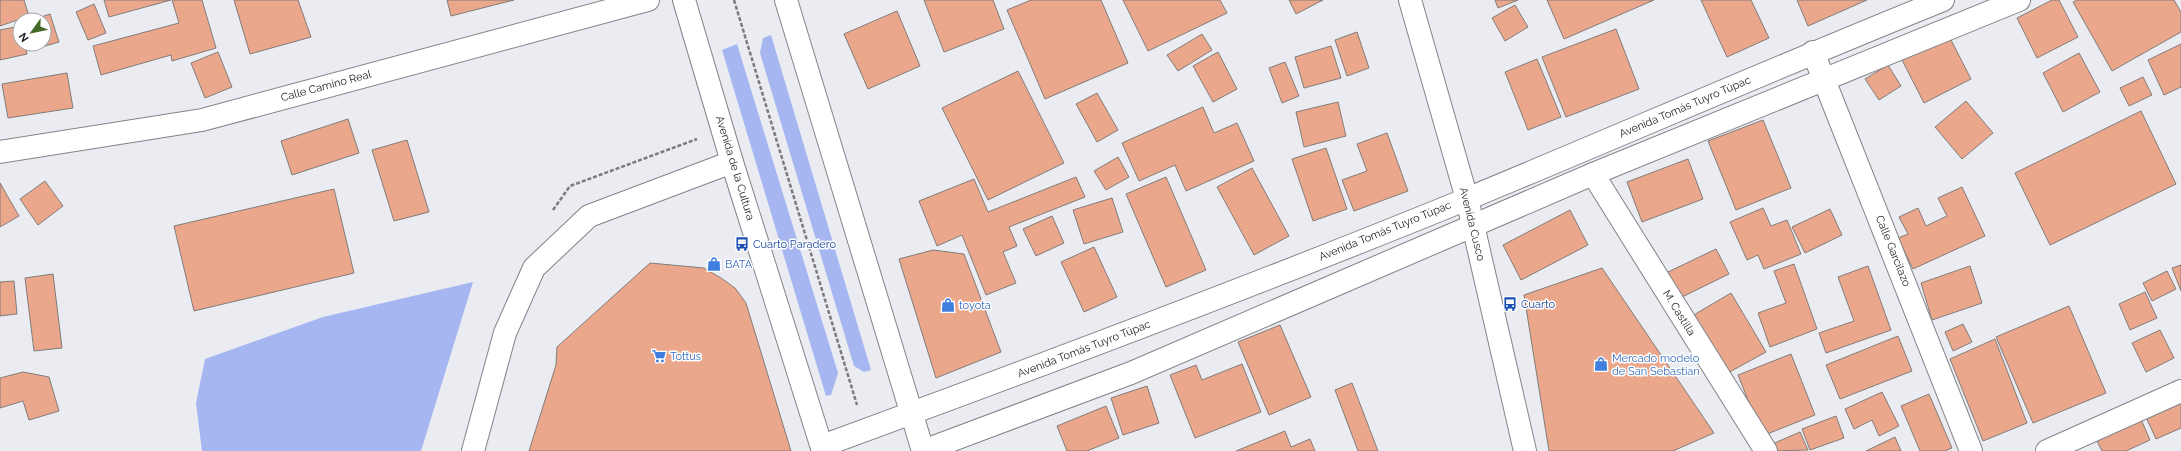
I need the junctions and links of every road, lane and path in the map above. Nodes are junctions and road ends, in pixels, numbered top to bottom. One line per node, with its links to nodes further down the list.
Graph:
1 (648, 0): 10 (main road, Calle Camino Real)
2 (684, 0): 11 (main road, Avenida de la Cultura)
3 (734, 0): 17 (path)
4 (786, 0): 16 (main road)
5 (1410, 0): 13 (main road, Avenida Cusco)
6 (1943, 0): 8 (main road, Avenida Tomás Tuyro Túpac)
7 (2019, 0): 9 (main road)
8 (1813, 52): 9 (main road, Calle Garcilazo); 13 (main road, Avenida Tomás Tuyro Túpac)
9 (1824, 79): 12 (main road); 23 (main road, Calle Garcilazo)
10 (0, 152)
11 (732, 162): 18 (main road, Avenida de la Cultura); 19 (main road)
12 (1593, 174): 14 (main road); 22 (main road, M. Castilla)
13 (1467, 199): 14 (main road, Avenida Cusco); 16 (main road, Avenida Tomás Tuyro Túpac)
14 (1473, 225): 20 (main road); 21 (main road, Avenida Cusco)
15 (2181, 391): 24 (main road)
16 (912, 413): 17 (main road, Avenida Tomás Tuyro Túpac); 20 (main road)
17 (864, 431): 18 (main road, Avenida Tomás Tuyro Túpac)
18 (822, 449)
19 (473, 451)
20 (923, 451)
21 (1525, 451)
22 (1766, 451)
23 (1971, 451)
24 (2047, 451)

